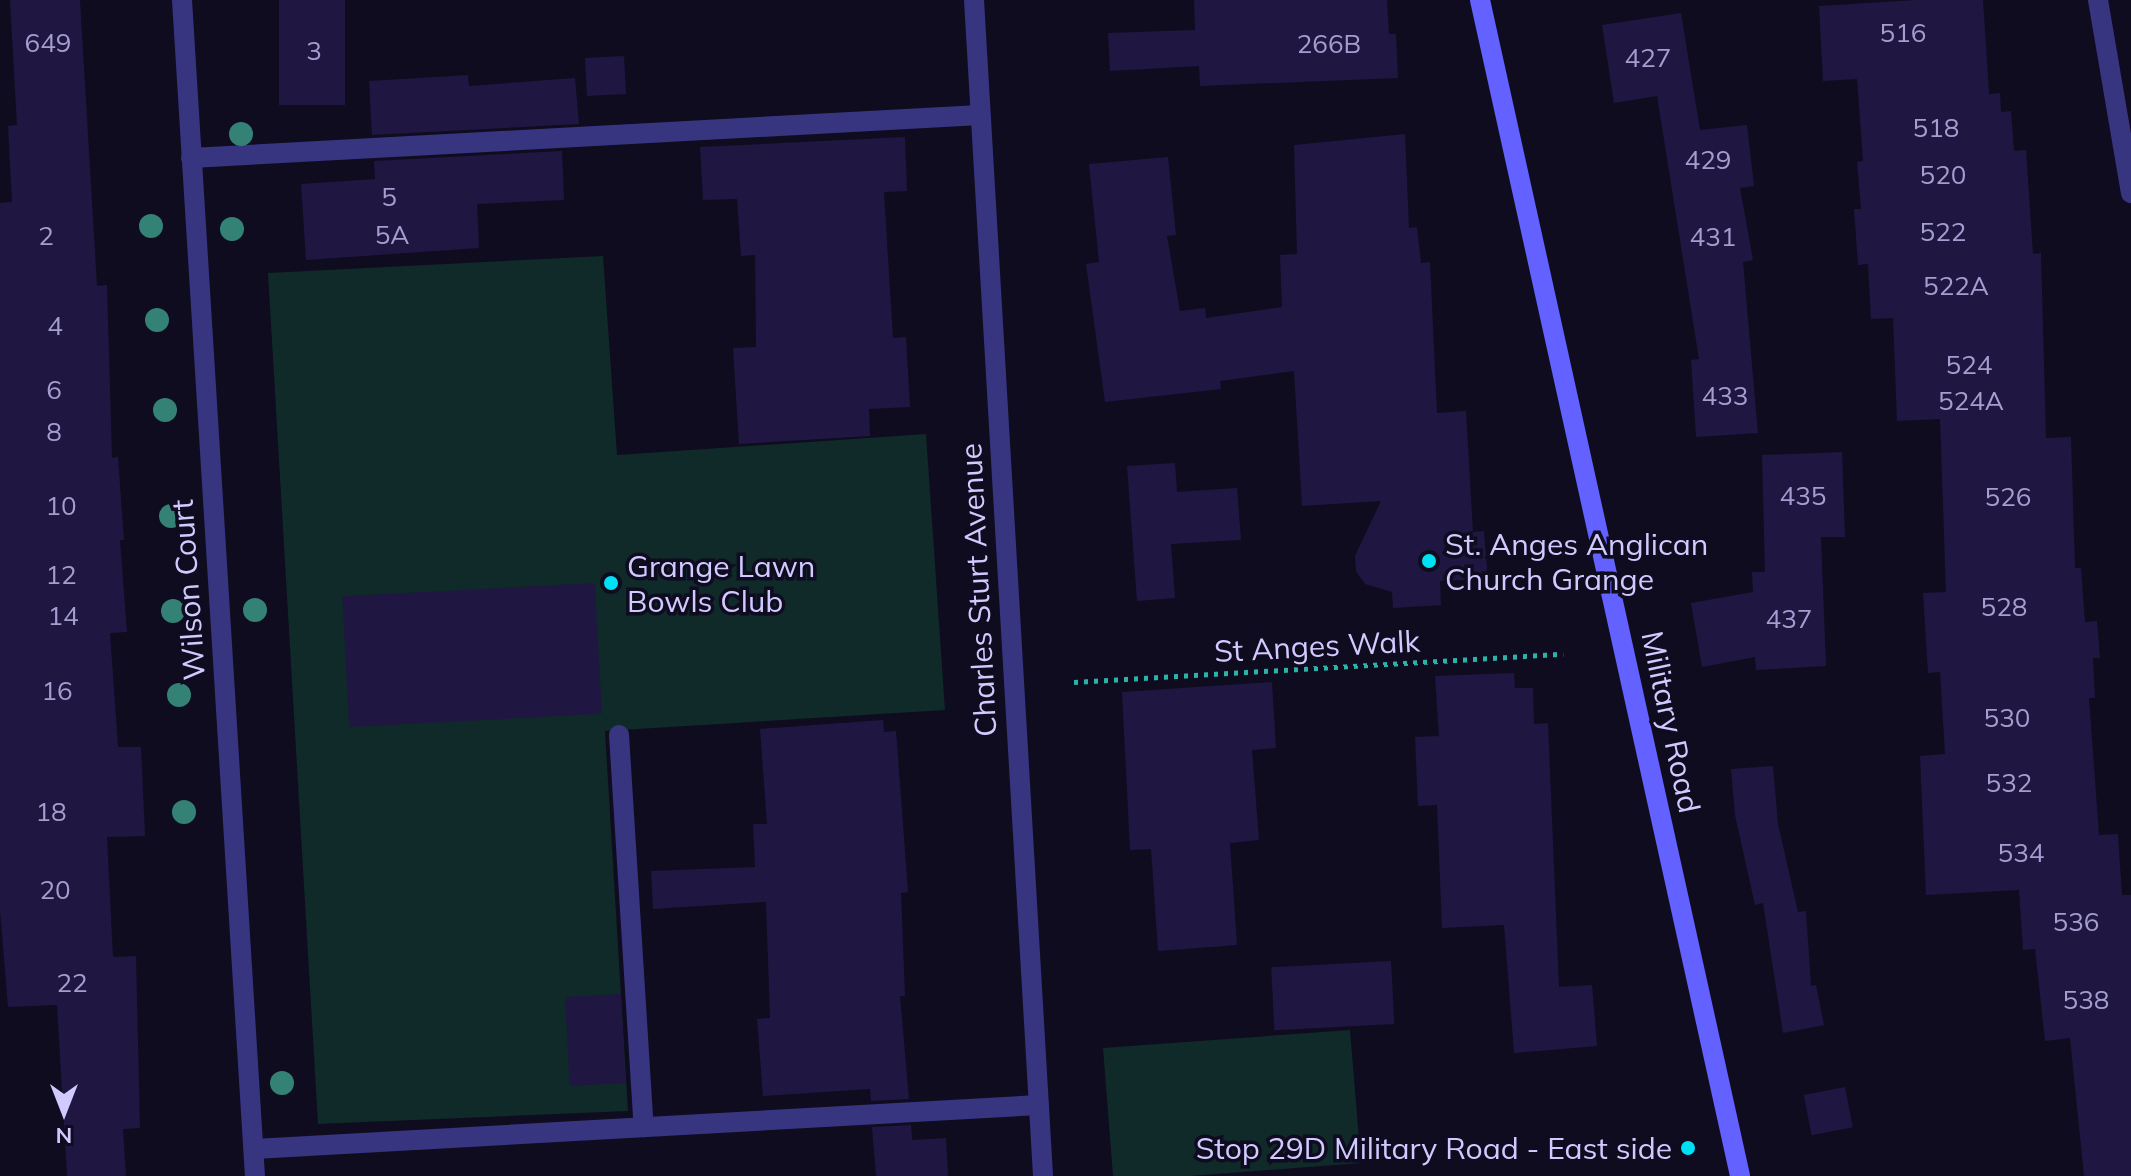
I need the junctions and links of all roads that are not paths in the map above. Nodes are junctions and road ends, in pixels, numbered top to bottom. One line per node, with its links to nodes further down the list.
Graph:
1 (182, 0): 6 (street, Wilson Court)
2 (974, 0): 5 (street, Charles Sturt Avenue)
3 (1480, 0): 14 (main road, Military Road)
4 (2098, 0): 7 (street)
5 (980, 115): 6 (street); 9 (street, Charles Sturt Avenue)
6 (191, 158): 11 (street, Wilson Court)
7 (2131, 193)
8 (619, 735): 10 (street)
9 (1039, 1105): 10 (street); 13 (street, Charles Sturt Avenue)
10 (644, 1127): 11 (street)
11 (254, 1149): 12 (street, Wilson Court)
12 (255, 1176)
13 (1043, 1176)
14 (1740, 1176)

